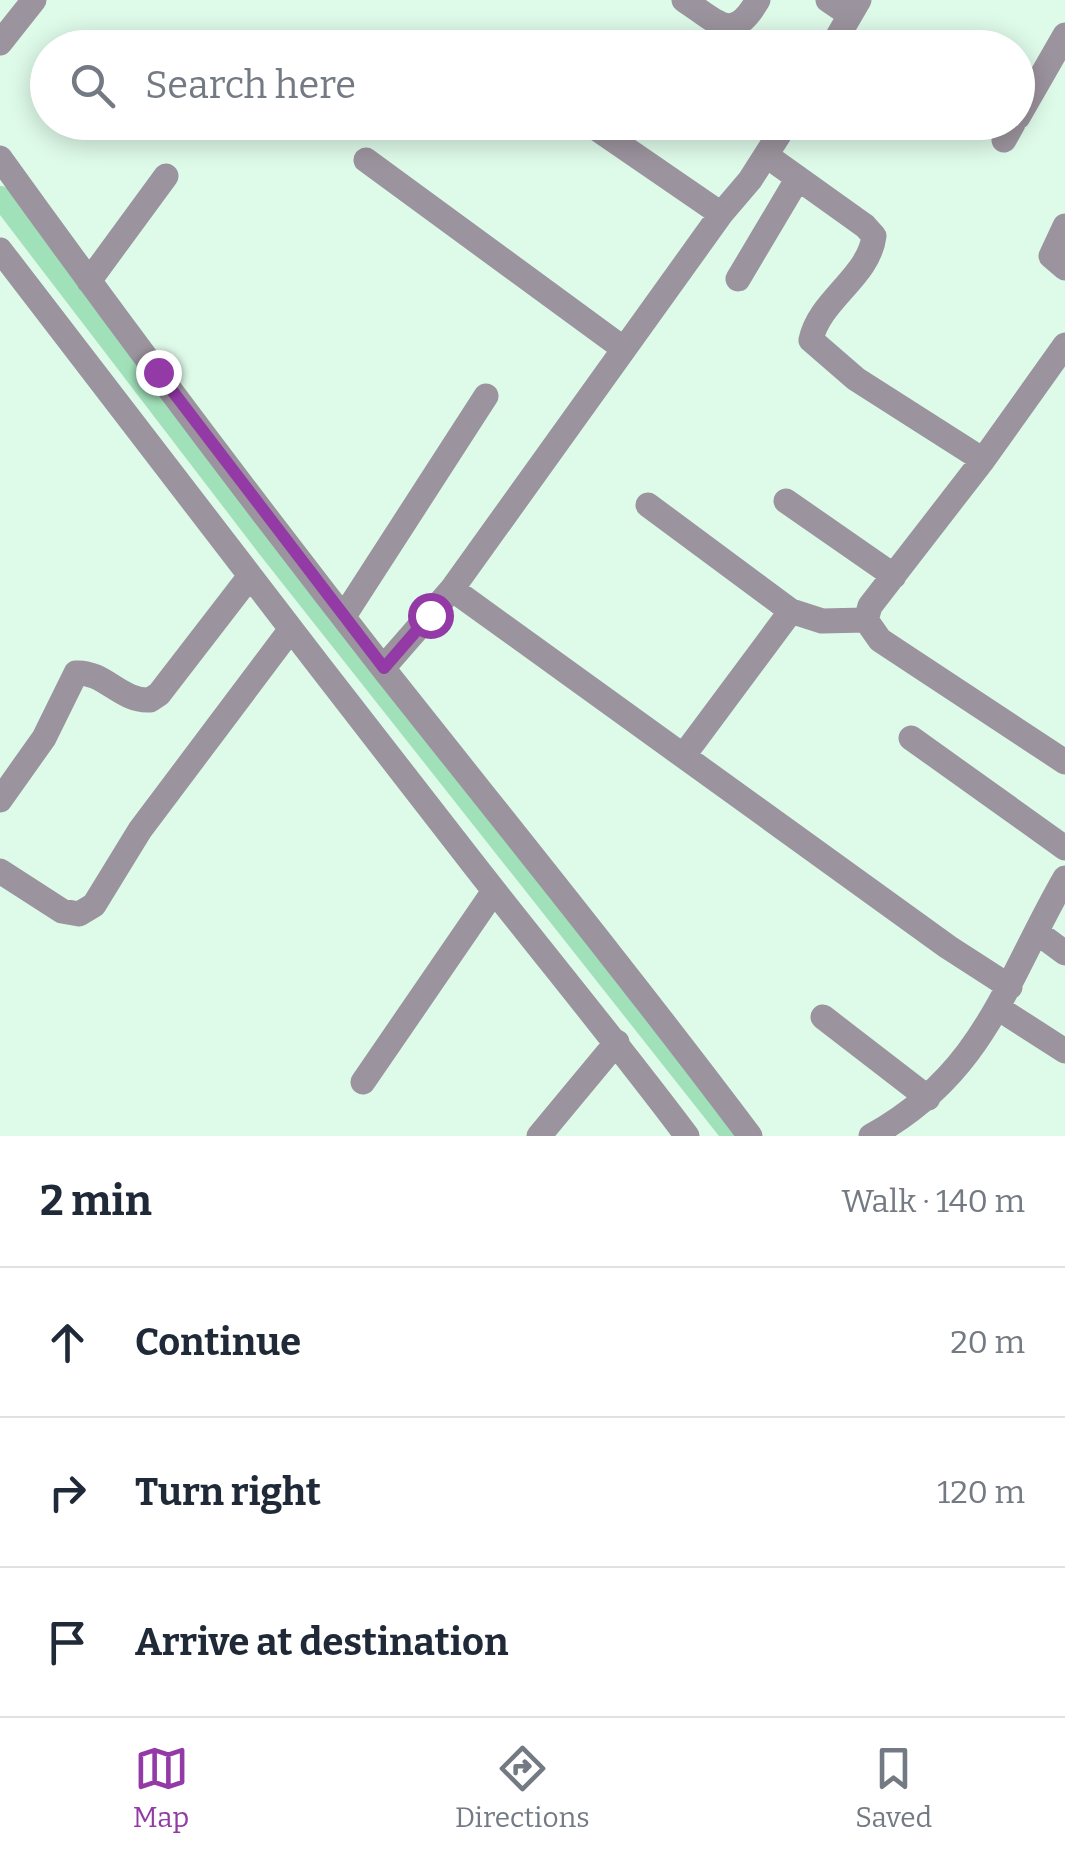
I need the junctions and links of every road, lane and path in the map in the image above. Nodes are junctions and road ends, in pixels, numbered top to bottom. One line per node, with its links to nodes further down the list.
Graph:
1 (34, 0): 8 (street)
2 (684, 0): 3 (street)
3 (758, 0)
4 (828, 0): 5 (street)
5 (854, 8): 6 (street)
6 (841, 30)
7 (1065, 35): 9 (street)
8 (0, 43)
9 (1035, 87)
10 (613, 140): 17 (street)
11 (776, 140): 12 (street)
12 (767, 156): 16 (street); 17 (street)
13 (0, 158): 22 (street)
14 (366, 160): 23 (street)
15 (166, 176): 22 (street)
16 (798, 178): 21 (street); 26 (street)
17 (721, 214): 23 (street)
18 (1065, 226): 20 (street)
19 (0, 250): 29 (street)
20 (1065, 268)
21 (738, 279)
22 (89, 281): 33 (street)
23 (624, 349): 31 (street)
24 (1064, 349): 26 (street)
25 (486, 396): 33 (street)
26 (983, 460): 30 (street)
27 (786, 502): 30 (street)
28 (648, 505): 32 (street)
29 (250, 576): 35 (street); 40 (street)
30 (894, 576): 34 (street)
31 (452, 589): 36 (street); 38 (street)
32 (791, 611): 34 (street); 38 (street)
33 (344, 616): 36 (street)
34 (866, 620): 39 (street)
35 (290, 629): 42 (street); 44 (street)
36 (384, 668): 55 (street)
37 (912, 738): 41 (street)
38 (684, 755): 47 (street)
39 (1065, 762)
40 (0, 800)
41 (1065, 848)
42 (1, 873)
43 (1065, 878): 45 (street)
44 (494, 891): 49 (street); 51 (street)
45 (1038, 933): 46 (street); 47 (street)
46 (1065, 953)
47 (1004, 998): 50 (street); 52 (street)
48 (823, 1017): 52 (street)
49 (618, 1042): 53 (street); 54 (street)
50 (1065, 1051)
51 (363, 1082)
52 (928, 1098): 56 (street)
53 (539, 1136)
54 (688, 1136)
55 (750, 1136)
56 (871, 1136)

